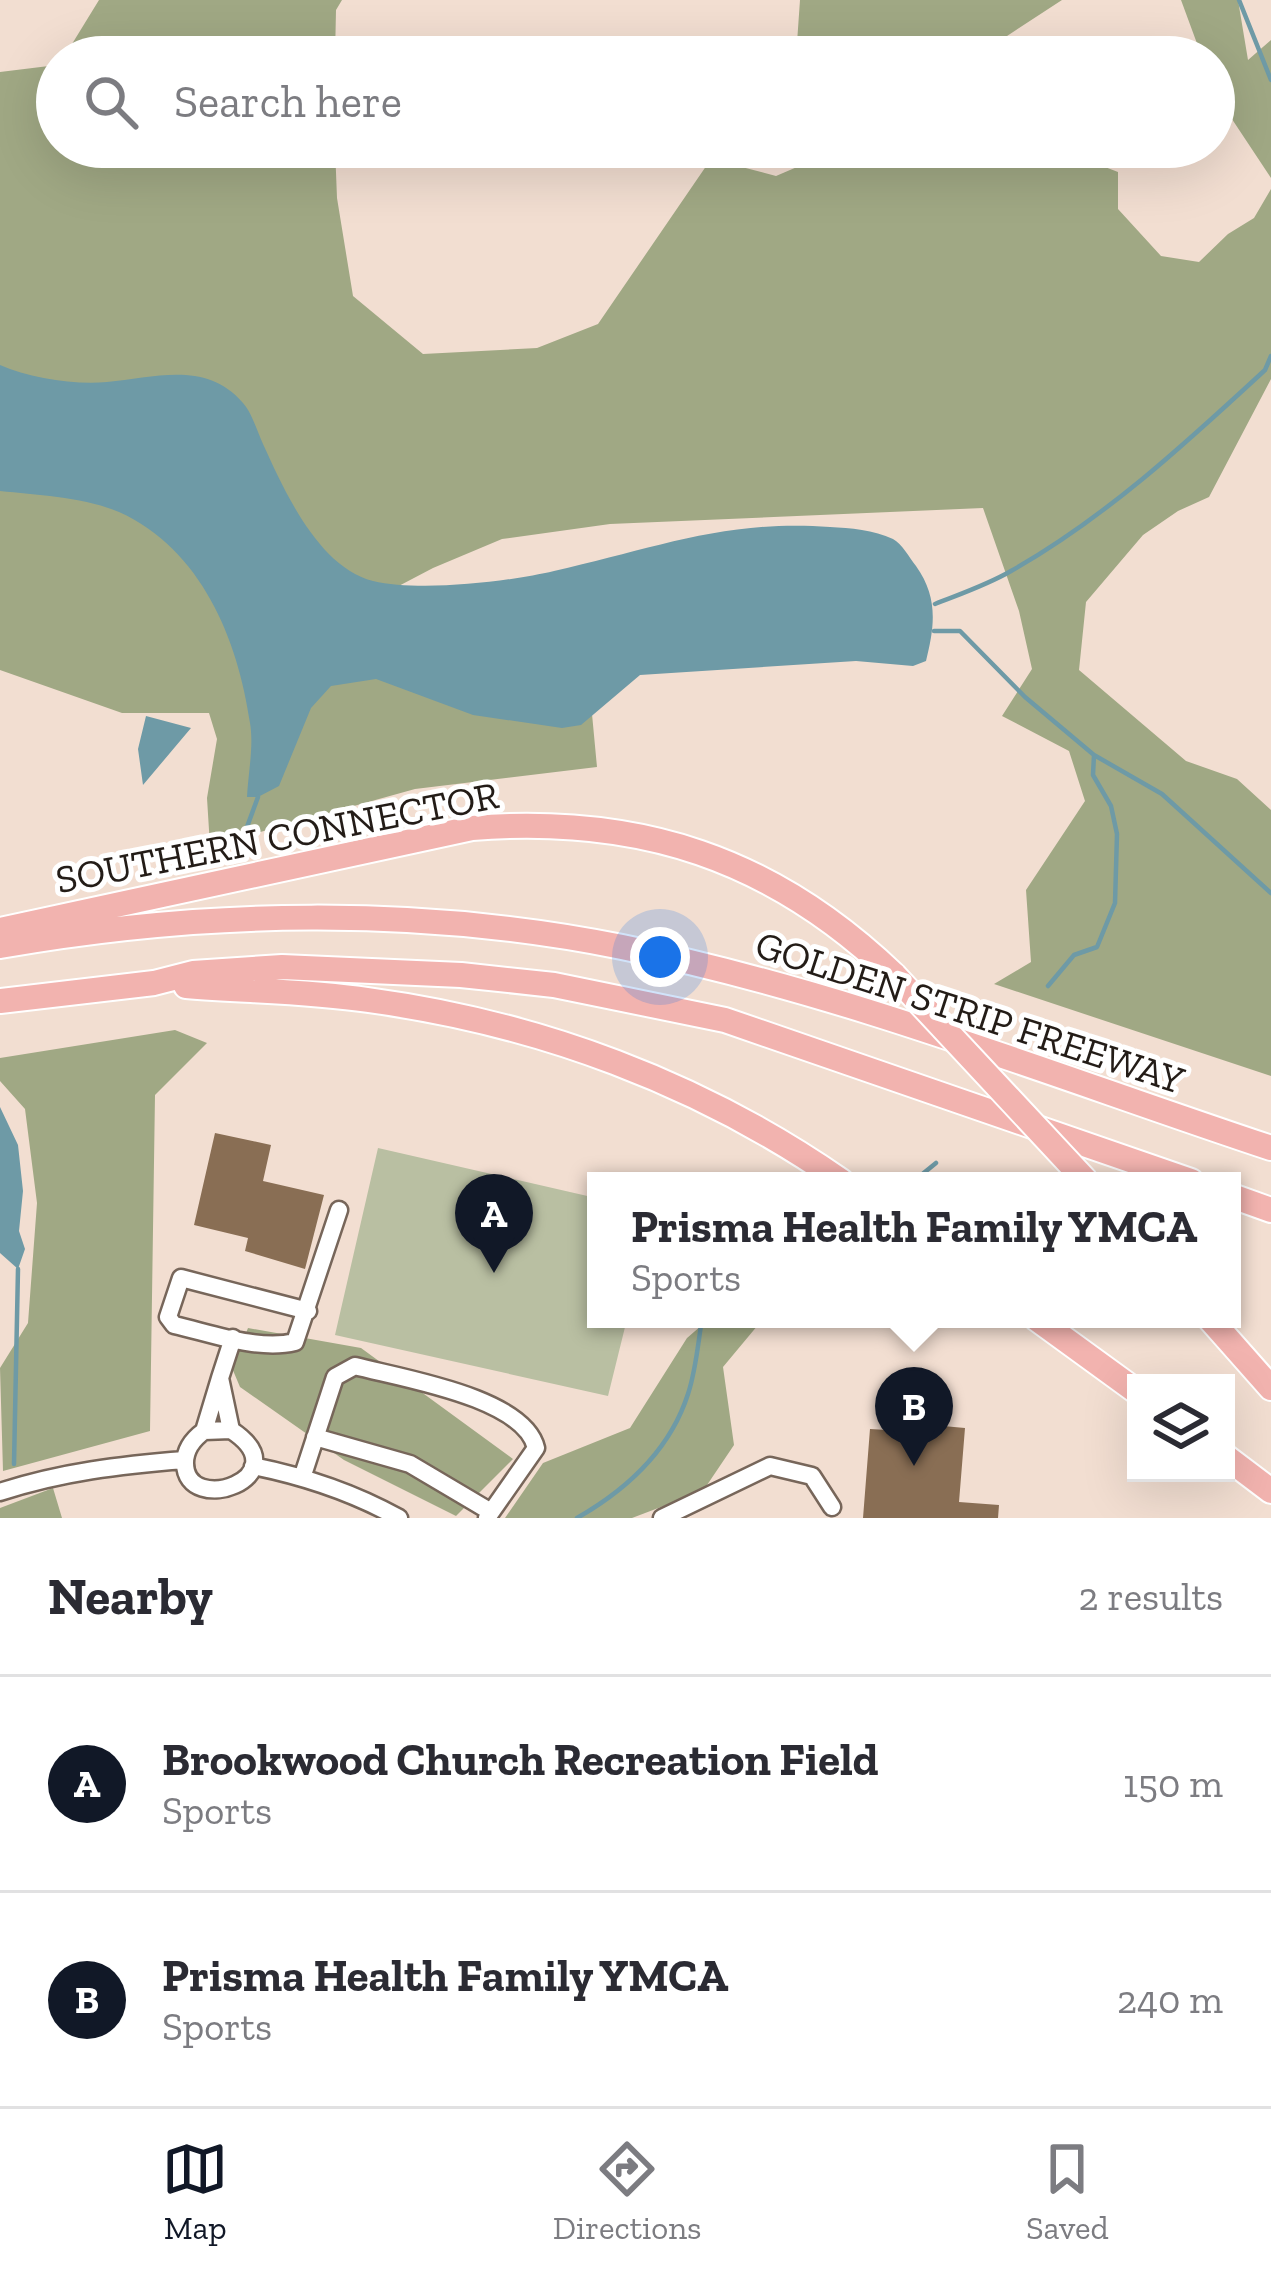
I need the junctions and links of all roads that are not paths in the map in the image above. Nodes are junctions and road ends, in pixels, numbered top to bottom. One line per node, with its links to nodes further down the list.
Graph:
1 (0, 930): 7 (highway, SOUTHERN CONNECTOR, bridge)
2 (0, 946): 5 (highway, GOLDEN STRIP FREEWAY)
3 (154, 982): 4 (highway); 6 (highway); 8 (highway)
4 (0, 1001)
5 (1271, 1148)
6 (827, 1172)
7 (1078, 1172)
8 (1165, 1172)
9 (1241, 1199): 11 (highway)
10 (339, 1210): 12 (street)
11 (1271, 1210)
12 (308, 1311): 15 (street); 15 (street)
13 (1049, 1328): 17 (highway)
14 (1218, 1328): 18 (highway)
15 (232, 1338): 16 (street)
16 (220, 1378): 19 (street); 20 (street)
17 (1127, 1384)
18 (1271, 1388)
19 (231, 1430): 20 (street); 24 (street)
20 (204, 1431): 22 (street)
21 (315, 1437): 25 (street); 29 (street); 29 (street)
22 (184, 1460): 24 (street); 27 (street)
23 (1235, 1463): 26 (highway)
24 (253, 1466): 25 (street)
25 (302, 1478): 30 (street)
26 (1271, 1491)
27 (0, 1492)
28 (832, 1507): 31 (street)
29 (489, 1515)
30 (399, 1518)
31 (662, 1518)

